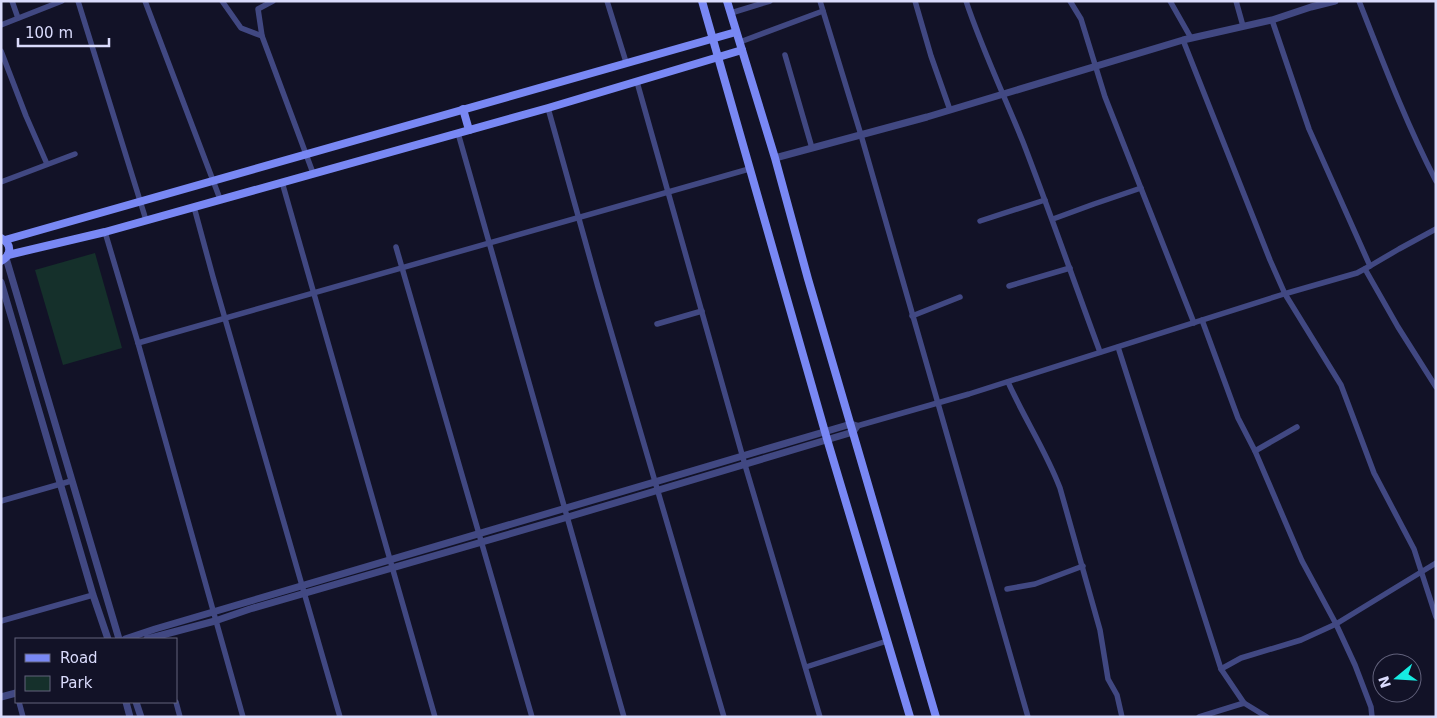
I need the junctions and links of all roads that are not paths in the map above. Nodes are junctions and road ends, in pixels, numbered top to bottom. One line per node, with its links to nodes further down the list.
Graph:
1 (12, 1): 22 (street)
2 (62, 1): 22 (street)
3 (78, 1): 60 (street)
4 (145, 1): 52 (street)
5 (222, 1): 27 (street)
6 (273, 1): 27 (street)
7 (607, 1): 35 (street)
8 (702, 1): 29 (main road)
9 (727, 1): 21 (main road)
10 (770, 1): 21 (street)
11 (820, 1): 20 (street)
12 (915, 1): 41 (street)
13 (966, 1): 38 (street)
14 (1070, 1): 36 (street)
15 (1170, 1): 28 (street)
16 (1236, 1): 25 (street)
17 (1336, 1): 19 (street)
18 (1359, 1): 53 (street)
19 (1310, 4): 23 (street)
20 (823, 11): 31 (street); 44 (street)
21 (731, 14): 26 (main road)
22 (18, 18): 24 (street)
23 (1272, 20): 25 (street); 72 (street)
24 (1, 25)
25 (1243, 26): 28 (street)
26 (736, 32): 29 (main road); 31 (main road)
27 (262, 36): 46 (street)
28 (1191, 38): 30 (street)
29 (713, 39): 34 (main road); 35 (main road)
30 (1182, 40): 36 (street); 78 (street)
31 (741, 46): 34 (main road); 48 (main road)
32 (1, 51): 49 (street)
33 (785, 55): 45 (street)
34 (718, 57): 37 (main road); 50 (main road)
35 (626, 62): 40 (main road)
36 (1096, 67): 38 (street); 56 (street)
37 (637, 82): 39 (main road); 57 (street)
38 (1004, 94): 41 (street); 59 (street)
39 (548, 108): 42 (main road); 62 (street)
40 (463, 109): 42 (main road); 46 (main road)
41 (950, 110): 44 (street)
42 (469, 130): 43 (main road)
43 (458, 133): 51 (main road); 69 (street)
44 (861, 135): 45 (street); 81 (street)
45 (812, 148): 48 (street)
46 (307, 153): 51 (street); 52 (main road)
47 (75, 154): 49 (street)
48 (775, 158): 92 (main road)
49 (47, 164): 54 (street)
50 (749, 169): 57 (street); 94 (main road)
51 (313, 173): 55 (main road)
52 (214, 180): 58 (street); 60 (main road)
53 (1436, 181)
54 (1, 182)
55 (282, 182): 58 (main road); 77 (street)
56 (1141, 188): 63 (street); 84 (street)
57 (668, 192): 62 (street); 80 (street)
58 (220, 200): 61 (main road)
59 (1045, 200): 63 (street); 65 (street)
60 (140, 201): 64 (street); 68 (main road)
61 (194, 207): 64 (main road); 82 (street)
62 (579, 218): 69 (street); 99 (street)
63 (1053, 219): 74 (street)
64 (146, 220): 67 (main road)
65 (980, 222)
66 (1436, 229): 72 (street)
67 (105, 232): 71 (main road); 86 (street)
68 (2, 238): 71 (main road)
69 (490, 243): 73 (street); 103 (street)
70 (396, 246): 73 (street)
71 (5, 258): 98 (street)
72 (1368, 267): 78 (street); 90 (street)
73 (402, 268): 77 (street); 105 (street)
74 (1070, 268): 76 (street); 88 (street)
75 (1, 282): 100 (street)
76 (1009, 286)
77 (314, 293): 82 (street); 108 (street)
78 (1285, 294): 83 (street); 110 (street)
79 (960, 297): 81 (street)
80 (702, 311): 85 (street); 96 (street)
81 (912, 316): 91 (street)
82 (224, 318): 86 (street); 111 (street)
83 (1202, 320): 84 (street); 95 (street)
84 (1194, 323): 87 (street)
85 (657, 324)
86 (138, 343): 115 (street)
87 (1118, 347): 88 (street); 126 (street)
88 (1100, 352): 89 (street)
89 (1008, 382): 91 (street); 109 (street)
90 (1436, 388)
91 (937, 403): 92 (street); 147 (street)
92 (853, 427): 94 (street); 146 (main road)
93 (1297, 428): 95 (street)
94 (826, 436): 96 (street); 97 (street); 124 (main road)
95 (1255, 451): 119 (street)
96 (743, 456): 97 (street); 99 (street)
97 (745, 465): 101 (street); 125 (street)
98 (72, 480): 100 (street); 122 (street)
99 (655, 483): 101 (street); 103 (street)
100 (60, 484): 102 (street); 114 (street)
101 (657, 491): 104 (street); 143 (street)
102 (1, 500)
103 (566, 509): 104 (street); 105 (street)
104 (568, 517): 106 (street); 142 (street)
105 (479, 534): 106 (street); 108 (street)
106 (482, 542): 108 (street); 141 (street)
107 (1436, 563): 110 (street)
108 (391, 564): 111 (street); 113 (street); 140 (street)
109 (1083, 566): 112 (street); 148 (street)
110 (1421, 573): 116 (street); 119 (street)
111 (302, 586): 113 (street); 115 (street)
112 (1007, 589)
113 (305, 594): 118 (street); 139 (street)
114 (93, 595): 117 (street); 121 (street)
115 (213, 612): 118 (street); 123 (street)
116 (1436, 617)
117 (1, 621)
118 (215, 621): 120 (street); 138 (street)
119 (1336, 624): 126 (street); 151 (street)
120 (158, 637)
121 (108, 638)
122 (119, 638)
123 (128, 638)
124 (888, 641): 125 (street); 145 (main road)
125 (806, 667): 144 (street)
126 (1221, 669): 133 (street)
127 (15, 693): 128 (street)
128 (1, 697)
129 (19, 703): 134 (street)
130 (126, 703): 135 (street)
131 (136, 703): 136 (street)
132 (176, 703): 137 (street)
133 (1244, 703): 149 (street); 150 (street)
134 (23, 717)
135 (130, 717)
136 (141, 717)
137 (180, 717)
138 (243, 717)
139 (340, 717)
140 (435, 717)
141 (532, 717)
142 (624, 717)
143 (724, 717)
144 (820, 717)
145 (910, 717)
146 (936, 717)
147 (1028, 717)
148 (1122, 717)
149 (1199, 717)
150 (1267, 717)
151 (1372, 717)

